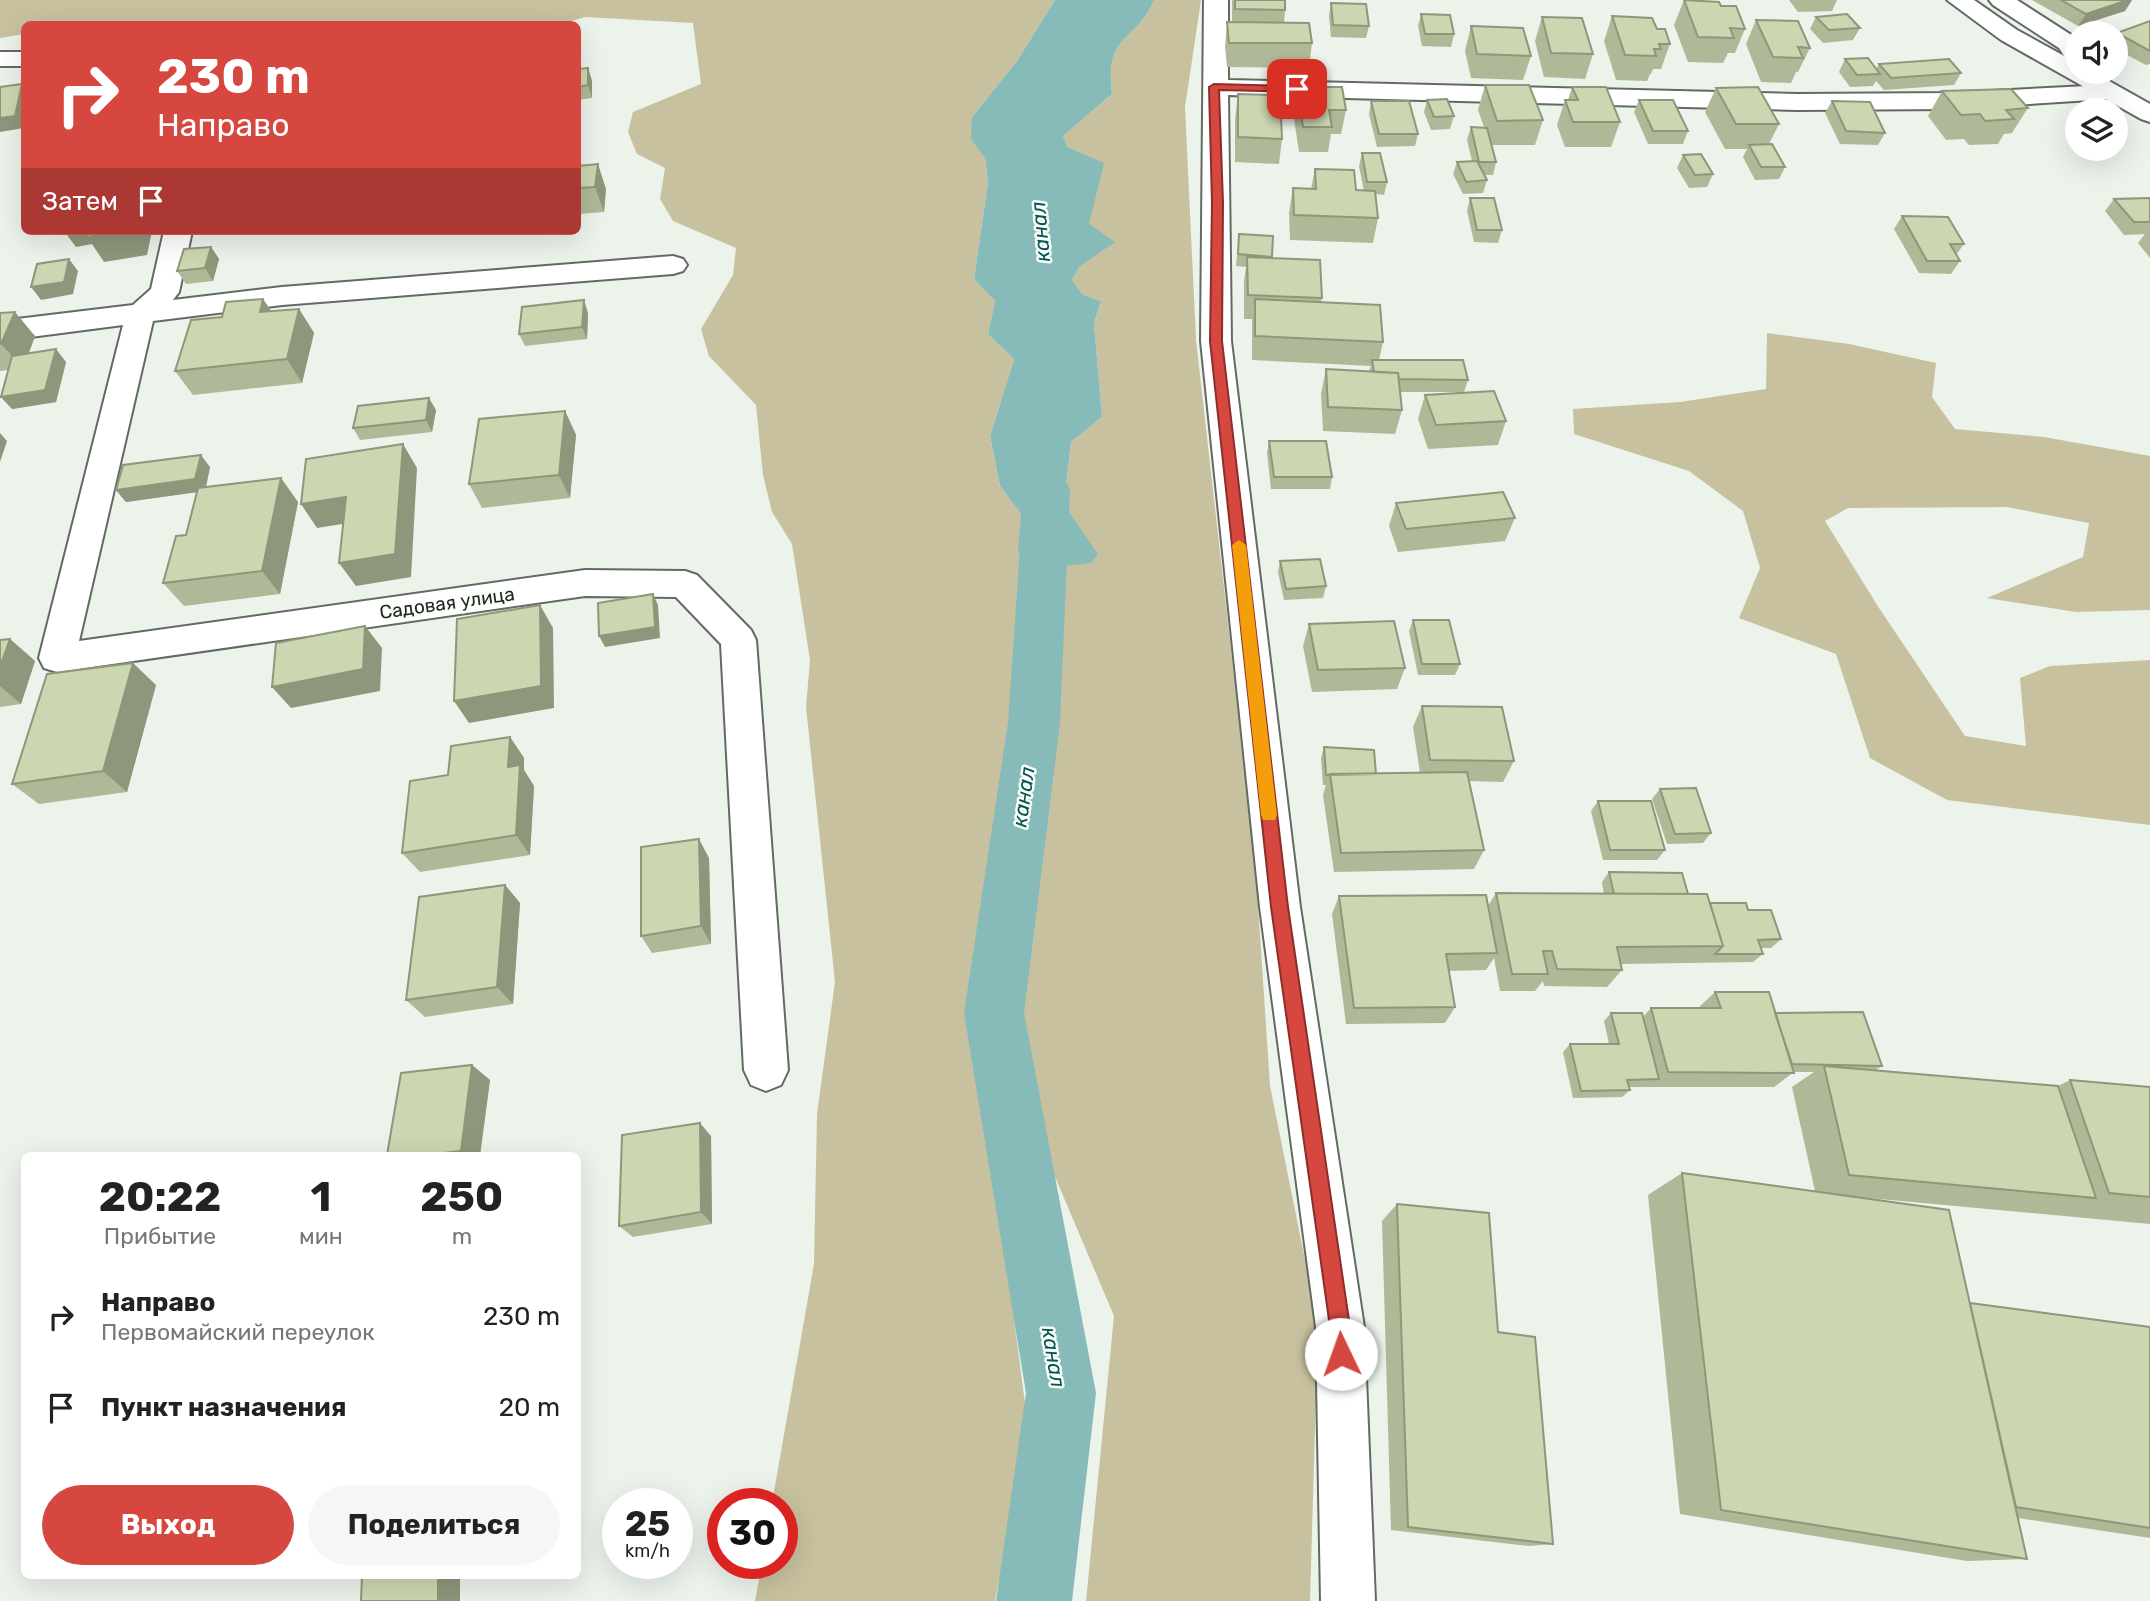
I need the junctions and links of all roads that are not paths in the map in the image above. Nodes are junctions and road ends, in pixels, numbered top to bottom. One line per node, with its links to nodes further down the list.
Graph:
1 (1216, 0): 9 (street)
2 (1959, 0): 7 (street)
3 (2001, 0): 4 (street)
4 (2065, 41)
5 (0, 59): 6 (street)
6 (21, 59)
7 (2065, 62)
8 (2097, 84): 10 (street)
9 (1214, 87): 10 (street); 17 (street)
10 (2107, 92): 11 (street)
11 (2150, 114)
12 (177, 235): 14 (street)
13 (673, 265): 14 (street)
14 (140, 314): 15 (street); 16 (street, Садовая улица)
15 (0, 331)
16 (766, 1070)
17 (1348, 1601)

